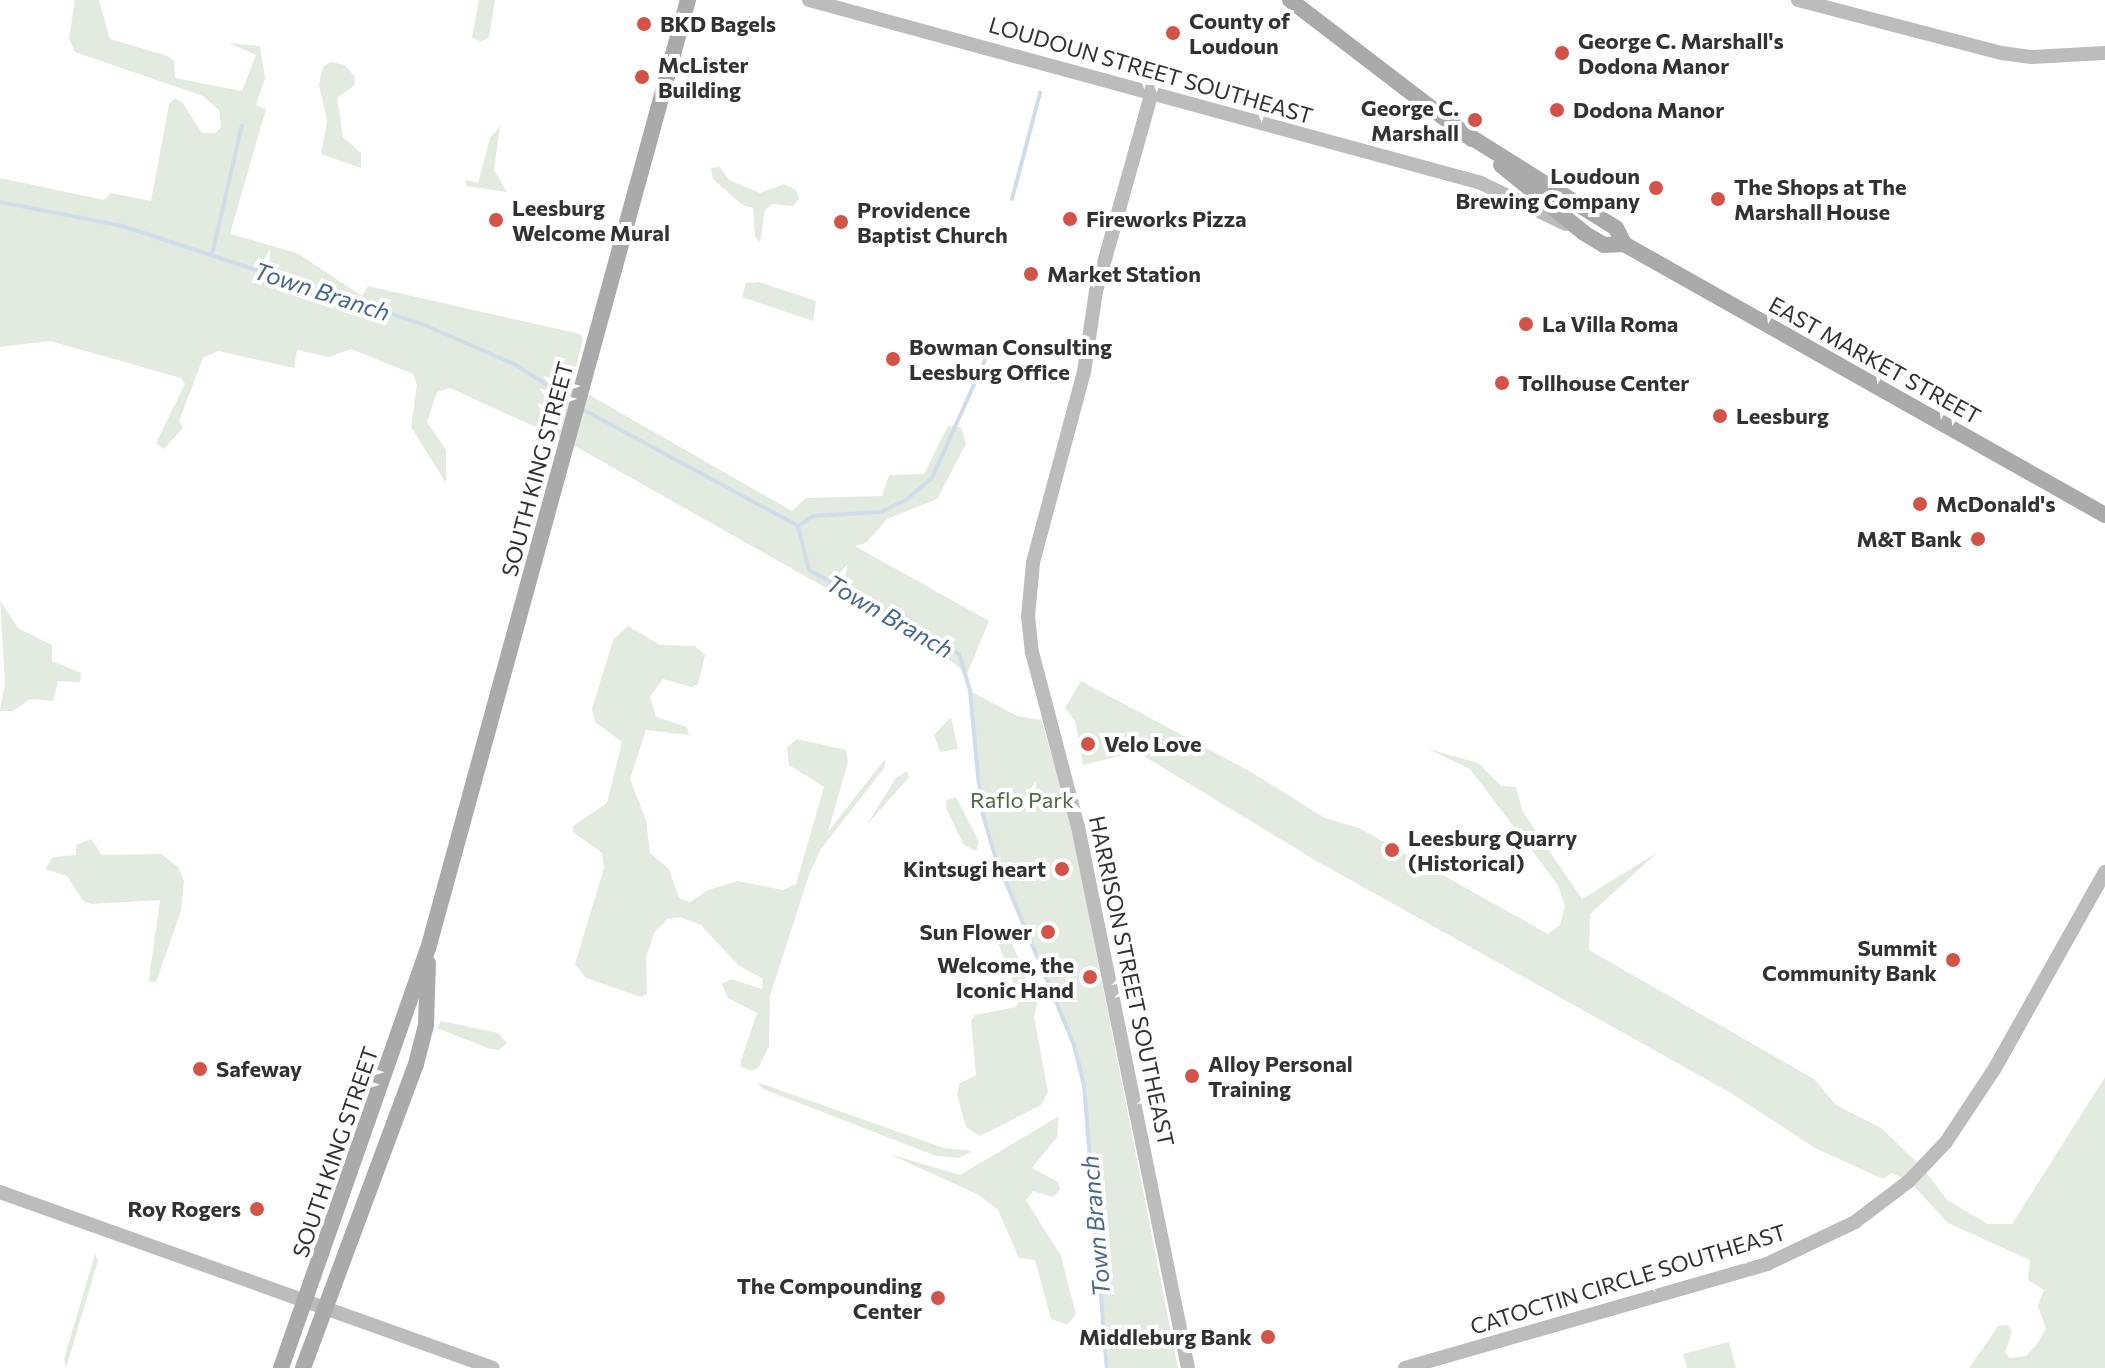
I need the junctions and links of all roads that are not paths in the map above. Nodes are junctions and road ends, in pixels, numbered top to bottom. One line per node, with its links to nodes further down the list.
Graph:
1 (688, 0): 15 (main road, SOUTH KING STREET)
2 (809, 0): 6 (main road, LOUDOUN STREET SOUTHEAST)
3 (1290, 0): 7 (main road, EAST MARKET STREET)
4 (1798, 0): 5 (main road)
5 (2105, 53)
6 (1152, 92): 8 (main road, LOUDOUN STREET SOUTHEAST); 22 (main road, HARRISON STREET SOUTHEAST)
7 (1466, 134): 9 (main road, EAST MARKET STREET); 10 (main road, EAST MARKET STREET)
8 (1481, 183): 9 (main road, LOUDOUN STREET SOUTHEAST); 11 (main road, LOUDOUN STREET SOUTHEAST)
9 (1534, 195): 10 (main road, LOUDOUN STREET SOUTHEAST); 11 (main road, EAST MARKET STREET)
10 (1596, 217): 12 (main road, EAST MARKET STREET)
11 (1584, 233): 12 (main road, EAST MARKET STREET)
12 (1624, 244): 13 (main road, EAST MARKET STREET)
13 (2105, 515)
14 (2105, 872): 23 (main road, CATOCTIN CIRCLE SOUTHEAST)
15 (428, 949): 17 (main road, SOUTH KING STREET); 18 (main road, SOUTH KING STREET)
16 (0, 1192): 17 (main road)
17 (306, 1301): 18 (main road); 19 (main road, SOUTH KING STREET)
18 (326, 1307): 20 (main road, SOUTH KING STREET); 21 (main road)
19 (281, 1368)
20 (303, 1368)
21 (493, 1368)
22 (1188, 1368)
23 (1405, 1368)

